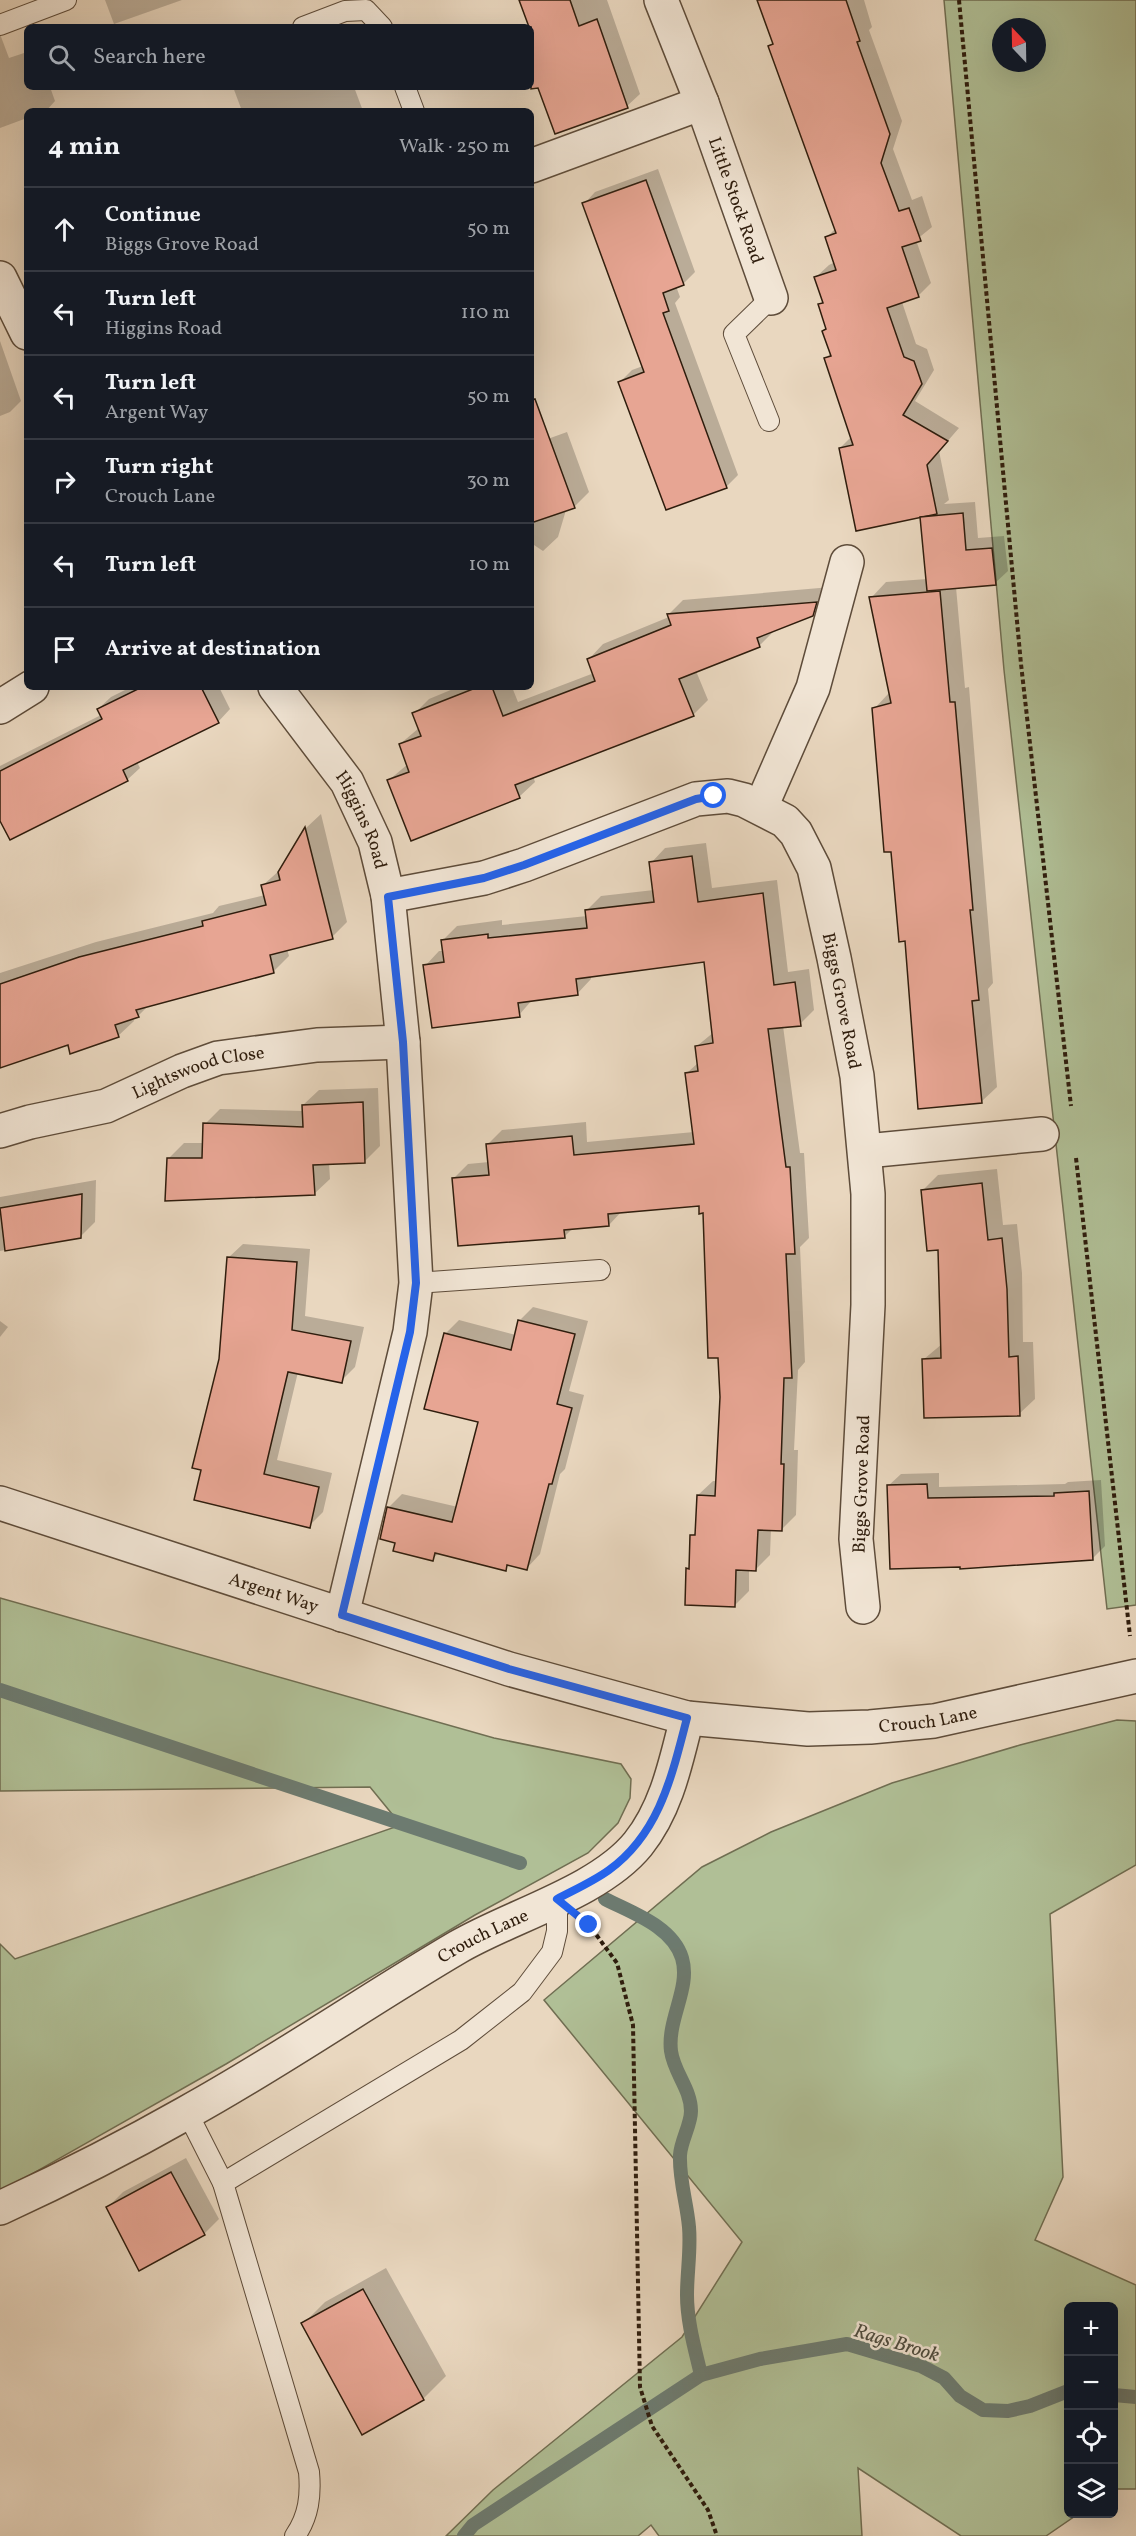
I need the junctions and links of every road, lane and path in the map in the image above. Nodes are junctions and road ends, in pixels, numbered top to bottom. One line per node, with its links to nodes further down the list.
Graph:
1 (66, 0): 6 (lane)
2 (661, 0): 8 (street, Little Stock Road)
3 (959, 0): 22 (path)
4 (311, 24): 5 (lane)
5 (379, 24)
6 (0, 26)
7 (406, 90): 9 (lane)
8 (702, 103): 10 (street); 12 (street, Little Stock Road)
9 (413, 108)
10 (534, 165)
11 (0, 278): 13 (street)
12 (771, 298): 14 (lane)
13 (24, 327)
14 (769, 421)
15 (847, 562): 19 (street)
16 (27, 690): 18 (street)
17 (277, 690): 20 (street, Higgins Road)
18 (0, 707)
19 (761, 807): 20 (street, Biggs Grove Road); 25 (street, Biggs Grove Road)
20 (388, 897): 21 (street, Higgins Road)
21 (403, 1042): 23 (street, Lightswood Close); 28 (street, Higgins Road)
22 (1072, 1116)
23 (0, 1131)
24 (1042, 1134): 25 (street)
25 (866, 1151): 30 (street, Biggs Grove Road)
26 (1076, 1152): 32 (path)
27 (600, 1270): 28 (lane)
28 (416, 1283): 31 (street, Higgins Road)
29 (0, 1503): 31 (street, Argent Way)
30 (863, 1607)
31 (342, 1615): 33 (street, Argent Way)
32 (1135, 1676): 33 (street, Crouch Lane)
33 (687, 1718): 34 (street, Crouch Lane)
34 (557, 1899): 35 (street, Crouch Lane); 36 (lane); 39 (path)
35 (187, 2112): 36 (lane); 37 (street, Crouch Lane)
36 (223, 2183): 38 (lane)
37 (0, 2208)
38 (295, 2536)
39 (717, 2536)

